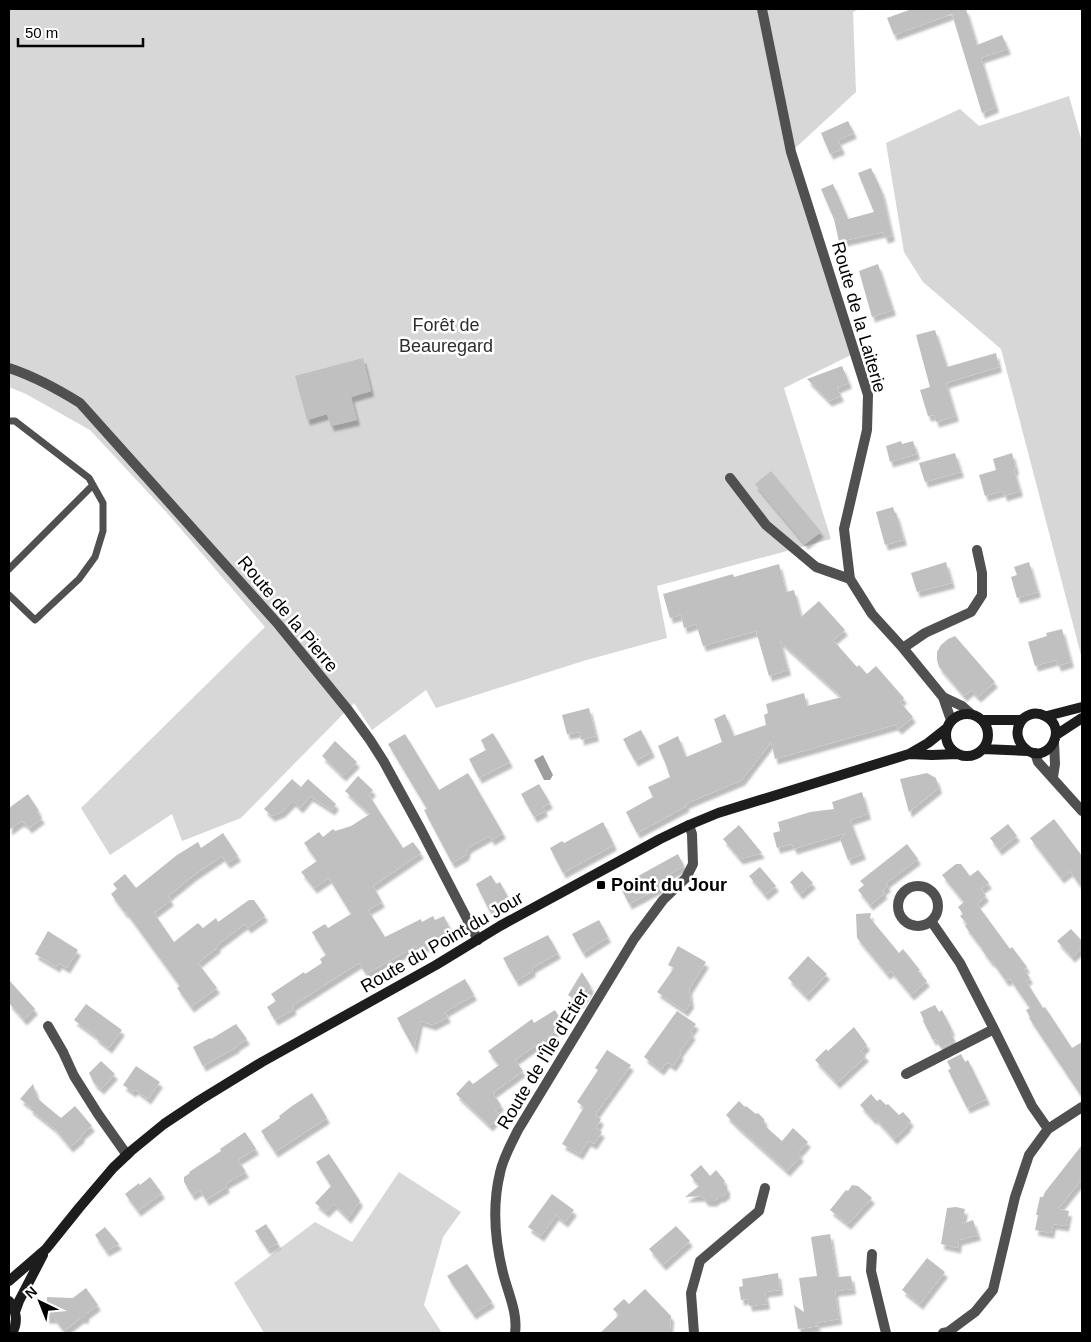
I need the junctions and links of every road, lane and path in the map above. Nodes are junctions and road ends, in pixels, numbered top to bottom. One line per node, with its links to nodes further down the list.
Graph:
1 (762, 9): 8 (street, Route de la Laiterie)
2 (9, 368): 28 (street, Route de la Pierre)
3 (9, 420): 5 (lane)
4 (730, 478): 8 (street)
5 (93, 485): 7 (lane); 9 (lane)
6 (977, 550): 10 (street)
7 (9, 569)
8 (850, 579): 10 (street, Route de la Laiterie)
9 (9, 595)
10 (903, 648): 11 (street, Route de la Laiterie)
11 (942, 697): 13 (street, Route de la Laiterie); 18 (street, Route de la Laiterie)
12 (1082, 707): 14 (main road)
13 (972, 714): 16 (main road); 18 (main road)
14 (1047, 716): 17 (main road); 19 (main road)
15 (1082, 718): 19 (main road)
16 (982, 720): 17 (main road); 20 (main road)
17 (1022, 720): 21 (main road)
18 (949, 724): 22 (main road, Route du Point du Jour); 23 (main road)
19 (1055, 739): 21 (main road); 24 (street)
20 (983, 748): 21 (main road); 23 (main road)
21 (1032, 752): 24 (street)
22 (909, 754): 23 (main road, Route du Point du Jour); 26 (main road, Route du Point du Jour)
23 (958, 754)
24 (1053, 777): 25 (street)
25 (1082, 811)
26 (689, 825): 28 (main road, Route du Point du Jour); 42 (street, Route de l'Île d'Etier)
27 (931, 921): 30 (street)
28 (478, 940): 34 (main road, Route du Point du Jour)
29 (48, 1026): 34 (street)
30 (994, 1028): 31 (street); 33 (street)
31 (906, 1074)
32 (1082, 1107): 33 (street)
33 (1048, 1129): 45 (street)
34 (127, 1155): 36 (main road, Route du Point du Jour)
35 (765, 1188): 43 (street)
36 (46, 1249): 38 (main road, Route du Point du Jour); 40 (main road, Route du Point du Jour)
37 (872, 1254): 44 (street)
38 (9, 1282)
39 (9, 1301): 40 (main road)
40 (15, 1312): 41 (main road, Route du Point du Jour)
41 (12, 1333)
42 (515, 1333)
43 (694, 1333)
44 (886, 1333)
45 (943, 1333)

